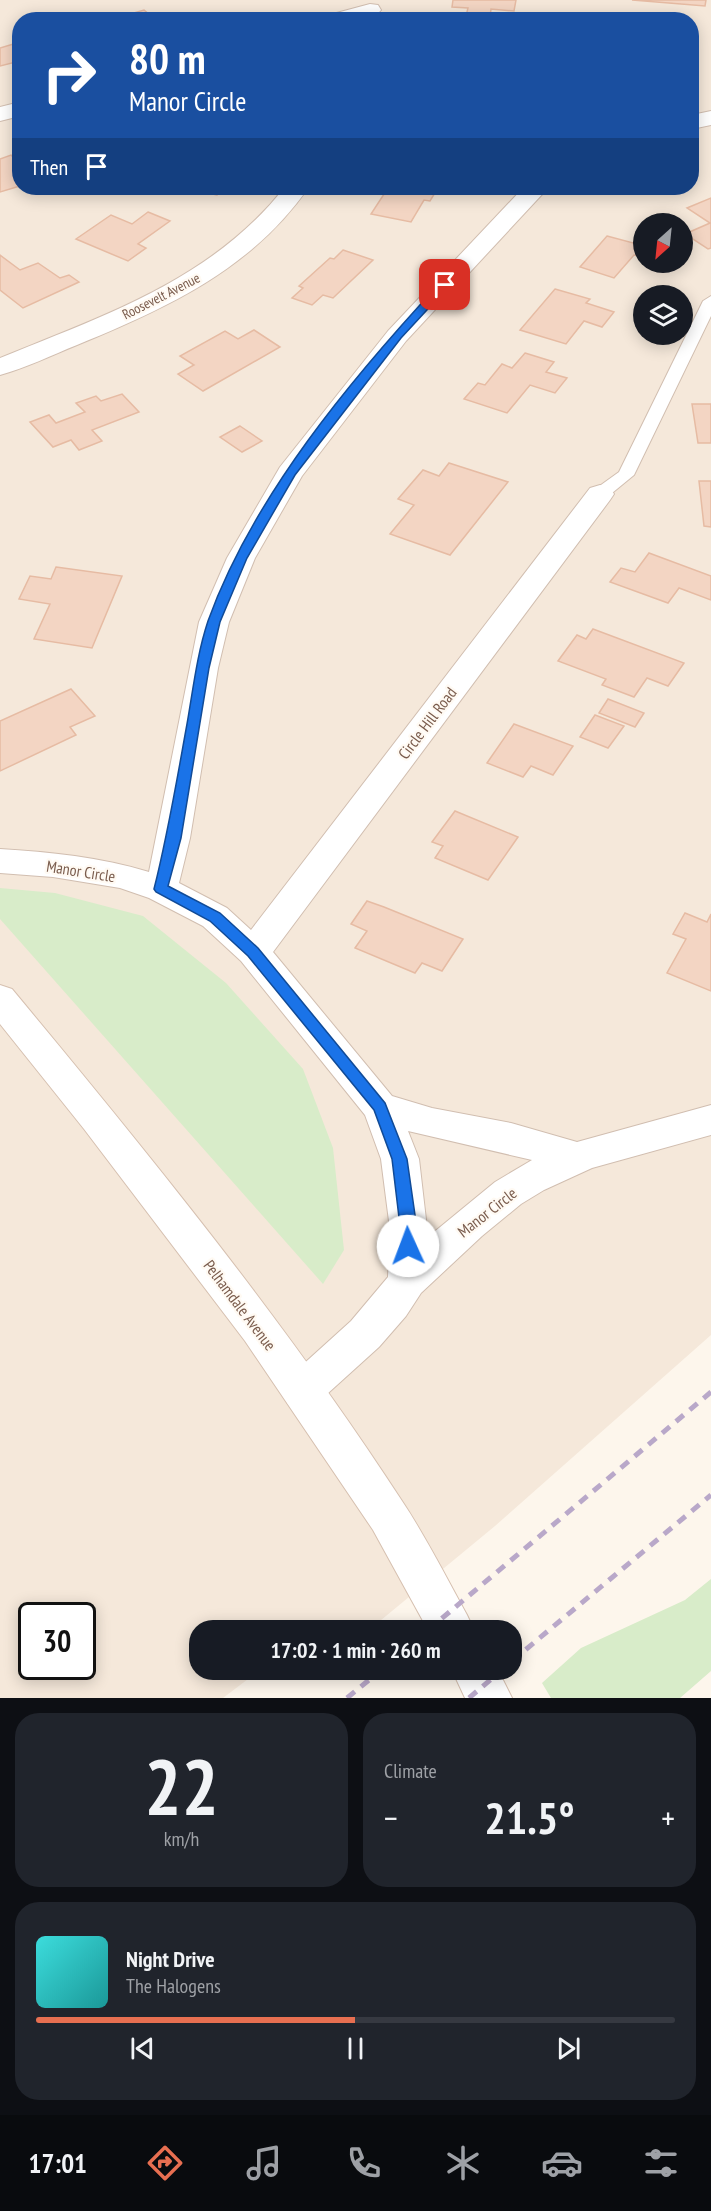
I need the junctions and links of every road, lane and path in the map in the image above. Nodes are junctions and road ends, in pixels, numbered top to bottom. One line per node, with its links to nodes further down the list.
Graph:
1 (292, 195): 4 (street, Roosevelt Avenue)
2 (529, 195): 7 (street)
3 (711, 301): 5 (lane)
4 (0, 367)
5 (600, 494): 8 (street, Circle Hill Road)
6 (0, 861): 7 (street, Manor Circle)
7 (161, 889): 8 (street, Manor Circle)
8 (253, 952): 10 (street, Manor Circle)
9 (0, 999): 14 (street, Pelhamdale Avenue)
10 (380, 1107): 12 (street); 13 (street, Manor Circle)
11 (711, 1120): 12 (street, Manor Circle)
12 (578, 1158): 13 (street, Manor Circle)
13 (407, 1281): 14 (street, Manor Circle)
14 (302, 1390): 15 (street, Pelhamdale Avenue)
15 (446, 1620)
16 (480, 1680): 17 (street)
17 (490, 1698)

